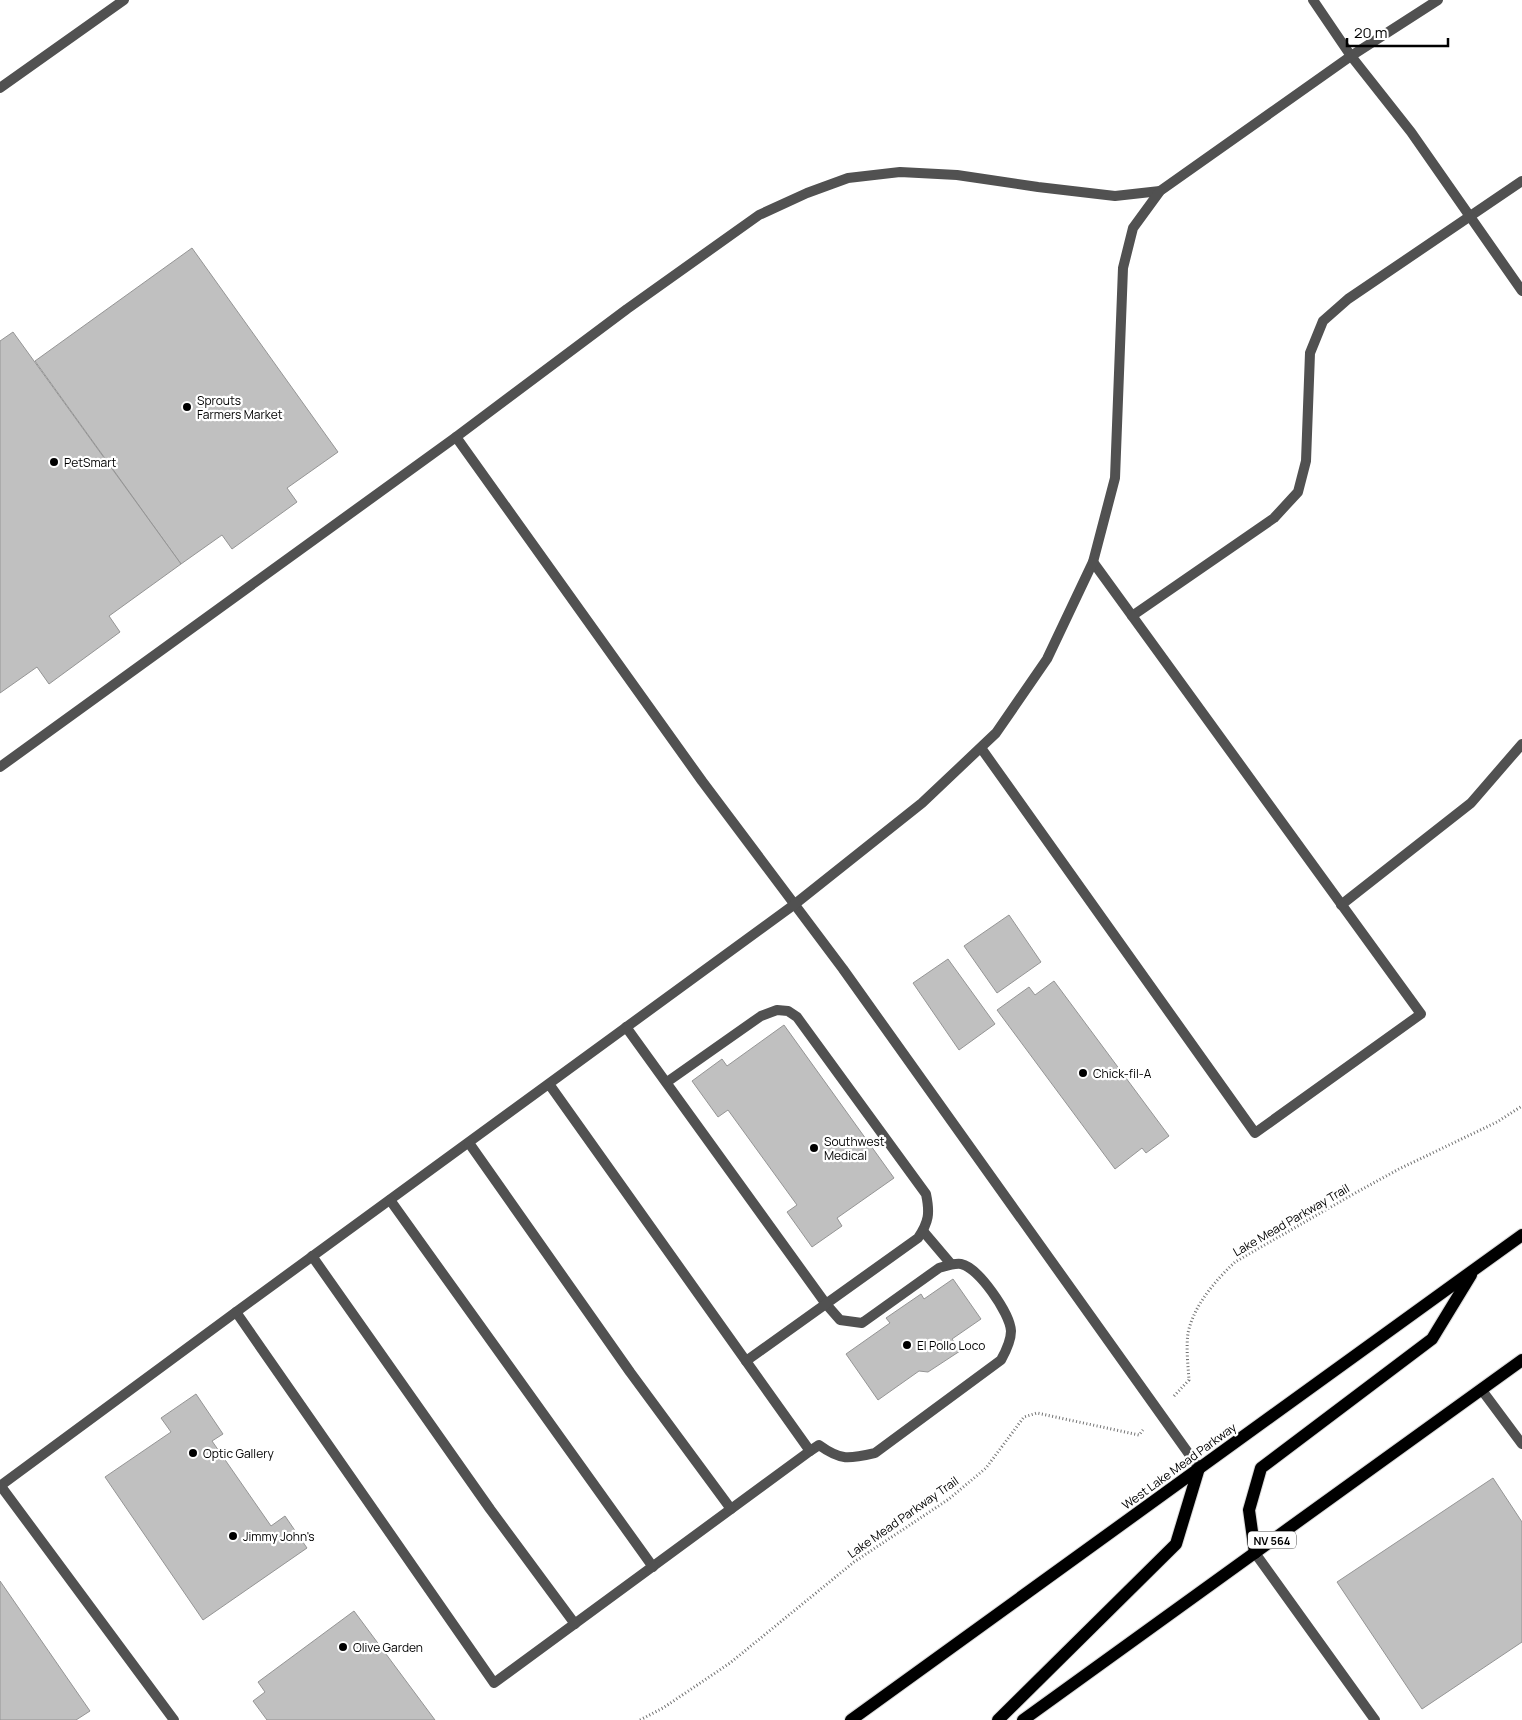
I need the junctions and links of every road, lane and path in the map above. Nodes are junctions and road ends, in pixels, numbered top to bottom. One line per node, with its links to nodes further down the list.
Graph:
1 (124, 0): 5 (lane)
2 (1313, 0): 4 (lane)
3 (1438, 0): 4 (lane)
4 (1352, 56): 7 (lane); 8 (lane)
5 (0, 88)
6 (1522, 181): 8 (lane)
7 (1160, 192): 10 (lane); 11 (lane)
8 (1470, 217): 9 (lane); 12 (lane)
9 (1522, 291)
10 (456, 437): 15 (lane); 16 (lane)
11 (1093, 562): 12 (lane); 14 (lane)
12 (1132, 616): 17 (lane)
13 (1522, 744): 17 (lane)
14 (981, 748): 16 (lane); 17 (lane)
15 (0, 767)
16 (795, 904): 18 (lane); 34 (lane)
17 (1341, 904)
18 (626, 1027): 19 (lane); 20 (lane)
19 (667, 1082): 24 (lane); 29 (lane)
20 (549, 1084): 22 (lane); 32 (lane)
21 (1522, 1106): 34 (path, Lake Mead Parkway Trail)
22 (468, 1143): 23 (lane); 39 (lane)
23 (390, 1200): 26 (lane); 41 (lane)
24 (923, 1231): 27 (lane); 29 (lane)
25 (1522, 1235): 28 (main road, West Lake Mead Parkway)
26 (312, 1256): 30 (lane); 42 (lane)
27 (951, 1264): 29 (lane); 36 (lane)
28 (1473, 1270): 37 (main road, West Lake Mead Parkway); 40 (main road)
29 (826, 1304): 32 (lane)
30 (236, 1312): 38 (lane); 42 (lane)
31 (1522, 1360): 33 (main road, NV 564)
32 (746, 1361): 36 (lane)
33 (1481, 1389): 35 (lane); 40 (main road, NV 564)
34 (1159, 1413): 37 (lane); 44 (path, Lake Mead Parkway Trail)
35 (1522, 1444)
36 (810, 1452): 39 (lane)
37 (1199, 1468): 45 (main road, West Lake Mead Parkway); 46 (main road)
38 (0, 1486): 43 (lane)
39 (732, 1509): 41 (lane)
40 (1255, 1553): 47 (main road, NV 564); 48 (lane)
41 (653, 1567): 42 (lane)
42 (576, 1624)
43 (174, 1720)
44 (640, 1720)
45 (851, 1720)
46 (998, 1720)
47 (1023, 1720)
48 (1375, 1720)

